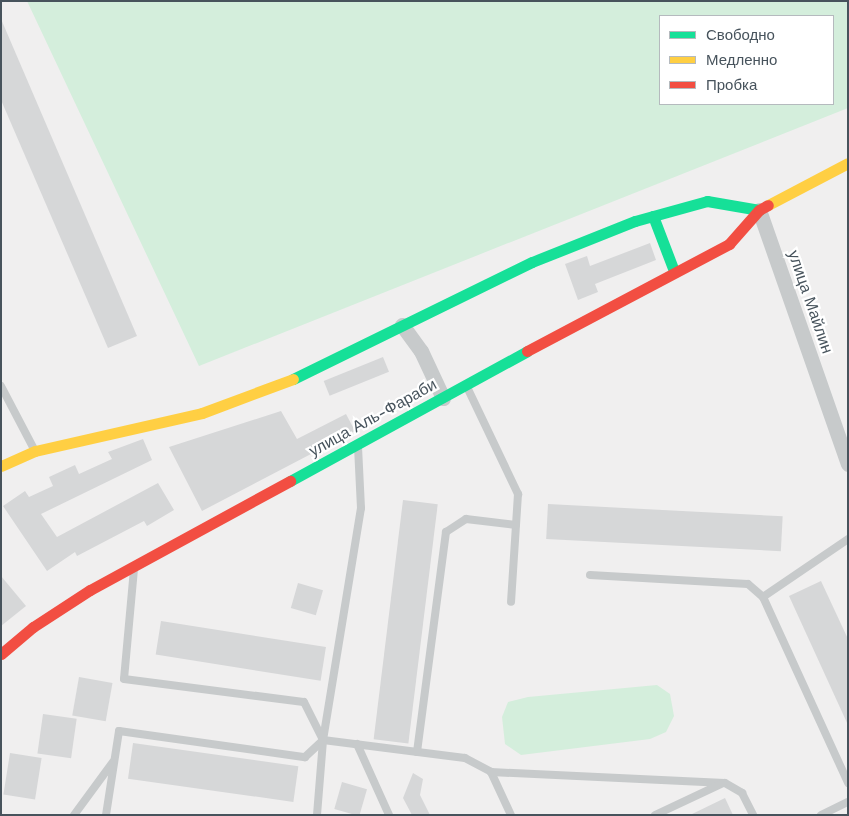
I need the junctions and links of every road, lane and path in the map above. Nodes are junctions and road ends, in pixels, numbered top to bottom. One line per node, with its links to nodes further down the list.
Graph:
1 (848, 163): 2 (main road, улица Аль-Фараби)
2 (759, 210): 3 (main road); 4 (main road, улица Аль-Фараби); 12 (street, улица Майлин)
3 (653, 216): 4 (main road); 5 (main road)
4 (674, 271): 6 (main road, улица Аль-Фараби)
5 (402, 325): 8 (street); 10 (main road)
6 (466, 385): 8 (main road, улица Аль-Фараби); 13 (lane)
7 (1, 386): 10 (lane)
8 (444, 398): 9 (main road, улица Аль-Фараби)
9 (358, 445): 15 (main road, улица Аль-Фараби); 20 (lane)
10 (35, 451): 11 (main road)
11 (2, 461)
12 (847, 462)
13 (516, 524): 18 (lane); 22 (lane)
14 (848, 539): 17 (lane)
15 (134, 567): 19 (main road, улица Аль-Фараби); 20 (lane)
16 (590, 575): 17 (lane)
17 (763, 597): 26 (lane)
18 (511, 602)
19 (1, 654)
20 (323, 740): 21 (lane); 23 (lane); 30 (lane)
21 (357, 744): 22 (lane); 31 (lane)
22 (417, 752): 24 (lane)
23 (115, 760): 28 (lane); 29 (lane)
24 (491, 772): 25 (lane); 32 (lane)
25 (725, 782): 33 (lane); 34 (lane)
26 (848, 783)
27 (848, 802): 35 (lane)
28 (74, 815)
29 (106, 815)
30 (317, 815)
31 (389, 815)
32 (511, 815)
33 (655, 815)
34 (753, 815)
35 (822, 815)

